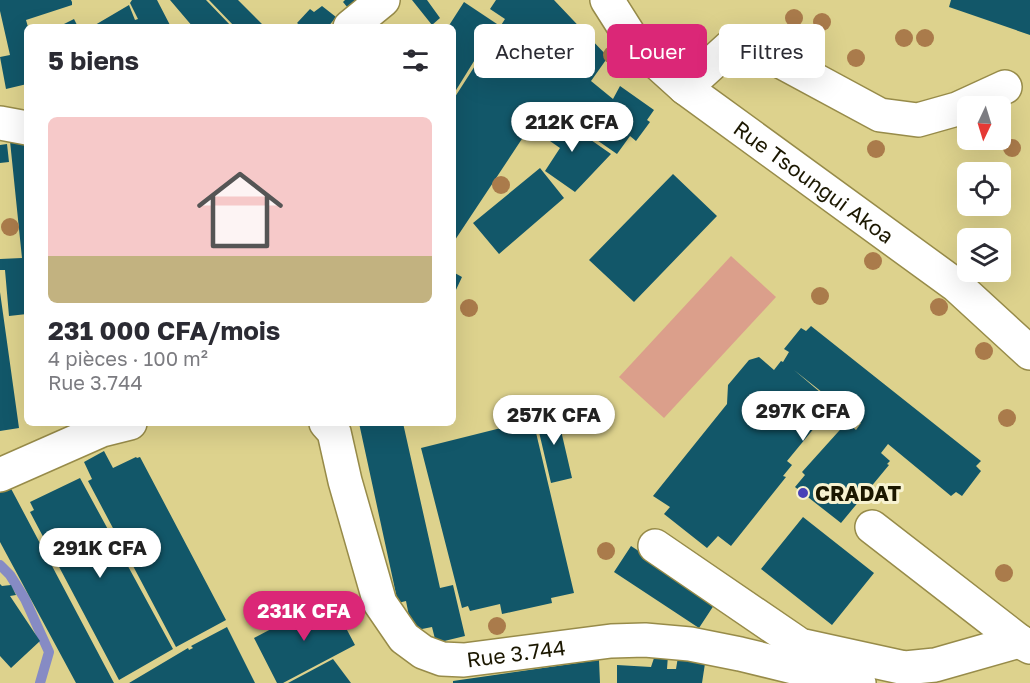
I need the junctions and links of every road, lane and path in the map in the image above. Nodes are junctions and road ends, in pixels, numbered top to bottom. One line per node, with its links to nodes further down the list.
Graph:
1 (383, 0): 3 (street)
2 (607, 0): 5 (street, Rue Tsoungui Akoa)
3 (354, 24)
4 (1005, 87): 5 (street)
5 (685, 88): 8 (street, Rue Tsoungui Akoa)
6 (0, 123): 7 (street)
7 (24, 127)
8 (1030, 353)
9 (118, 426): 11 (street)
10 (329, 426): 15 (street, Rue 3.744)
11 (0, 475)
12 (872, 527): 14 (street)
13 (655, 546): 14 (street)
14 (1024, 644)
15 (860, 683)

